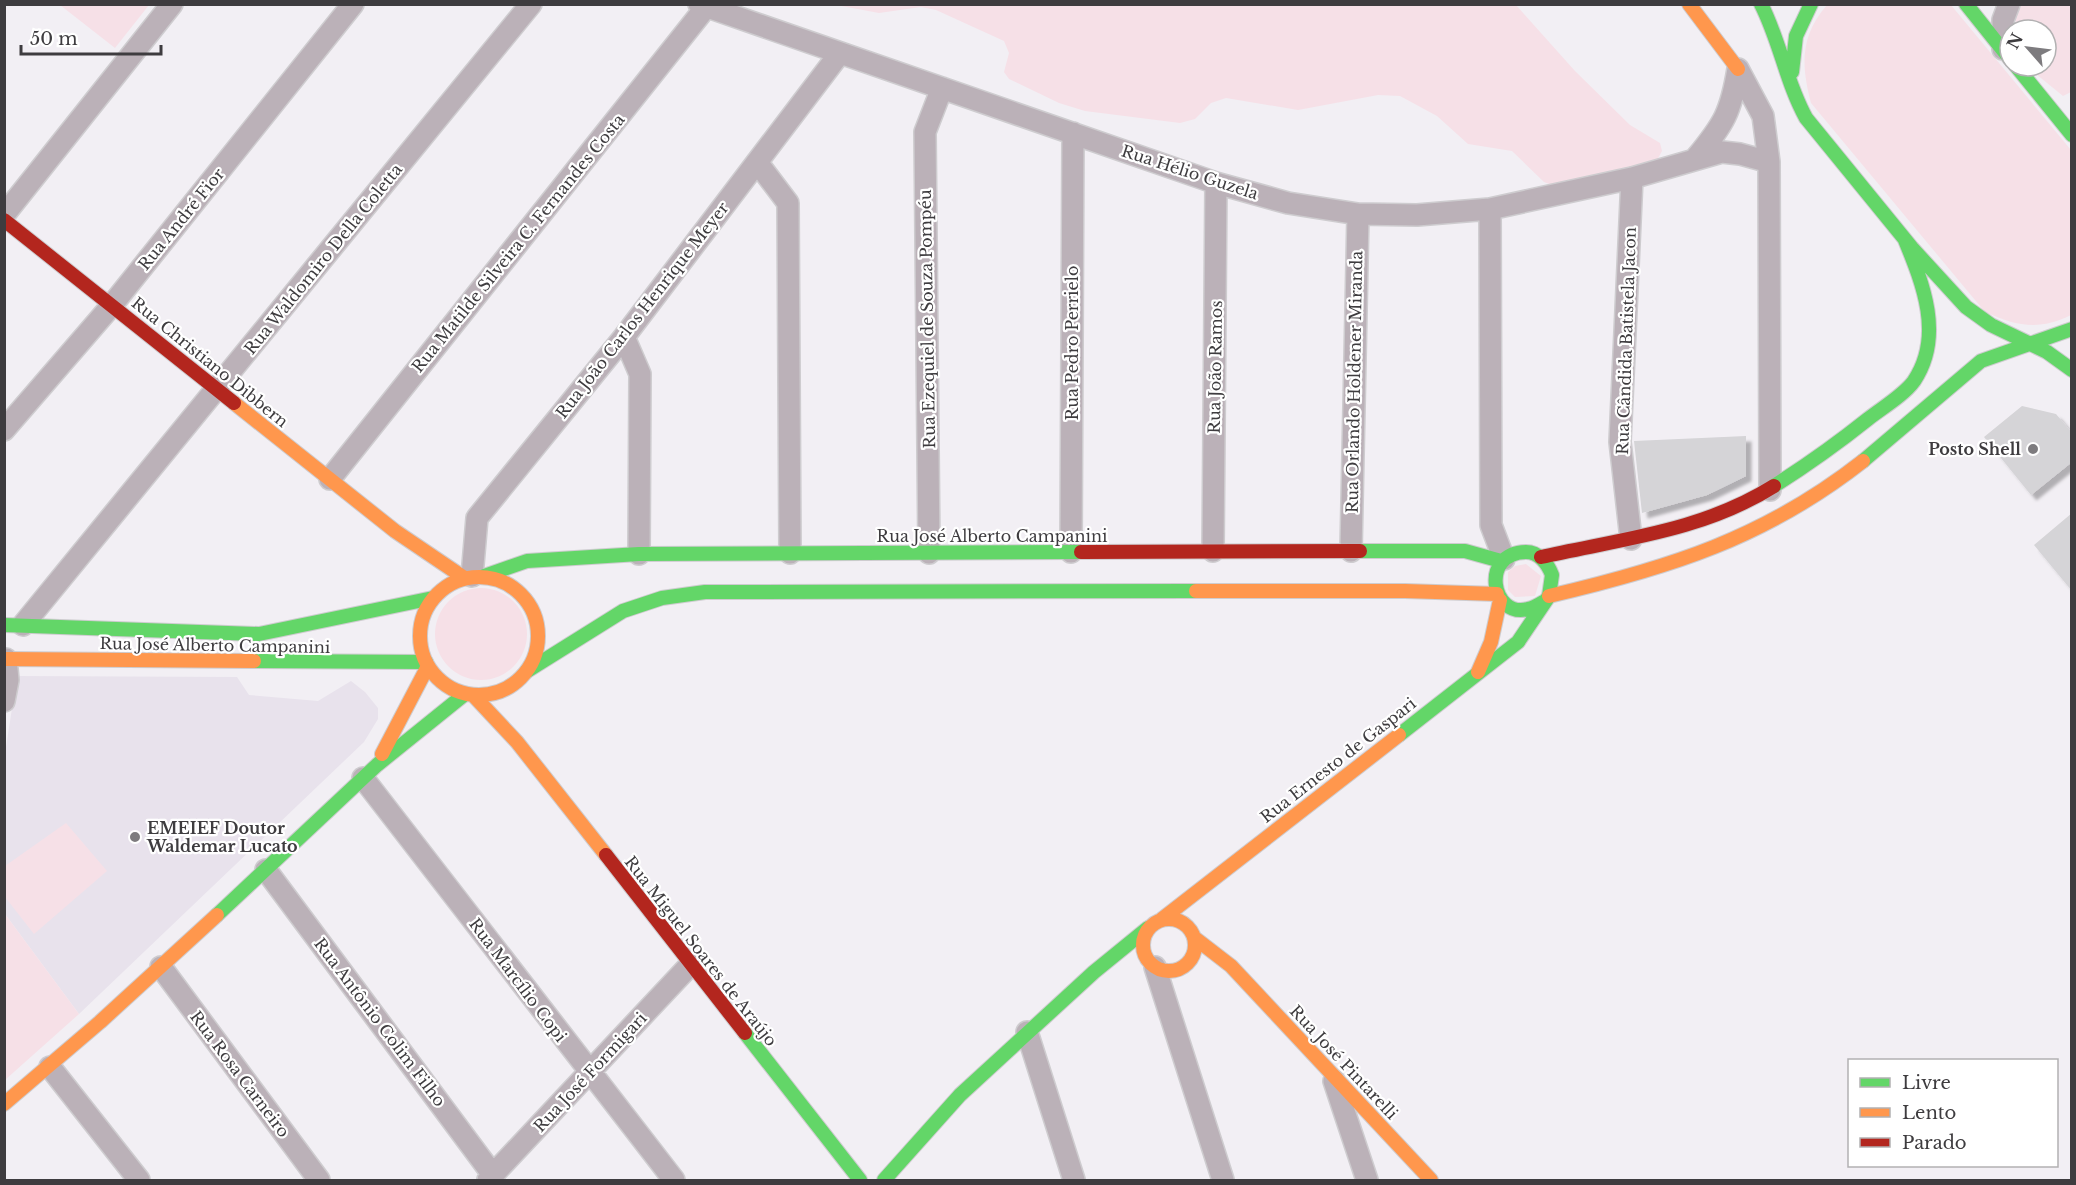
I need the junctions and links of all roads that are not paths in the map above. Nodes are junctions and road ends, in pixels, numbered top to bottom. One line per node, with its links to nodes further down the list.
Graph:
1 (172, 4): 26 (street)
2 (352, 4): 28 (street, Rua André Fior)
3 (531, 4): 33 (street, Rua Waldomiro Della Coletta)
4 (1689, 4): 11 (street)
5 (1761, 4): 13 (street)
6 (1811, 4): 13 (street)
7 (1966, 4): 9 (street)
8 (703, 6): 10 (street, Rua Hélio Guzela); 35 (street, Rua Matilde Silveira C. Fernandes Costa)
9 (1998, 44)
10 (840, 53): 14 (street, Rua Hélio Guzela); 20 (street, Rua João Carlos Henrique Meyer)
11 (1738, 69): 19 (street); 21 (street)
12 (2025, 78): 15 (street)
13 (1792, 86): 27 (street)
14 (942, 88): 17 (street, Rua Hélio Guzela); 43 (street, Rua Ezequiel de Souza Pompéu)
15 (2048, 107): 16 (street); 18 (street)
16 (2072, 109)
17 (1073, 133): 23 (street, Rua Hélio Guzela); 41 (street, Rua Pedro Perrielo)
18 (2072, 135)
19 (1695, 158): 21 (street, Rua Hélio Guzela); 22 (street, Rua Hélio Guzela)
20 (757, 162): 30 (street, Rua João Carlos Henrique Meyer); 42 (street)
21 (1769, 162): 36 (street)
22 (1632, 178): 24 (street, Rua Hélio Guzela); 38 (street, Rua Cândida Batistela Jacon)
23 (1216, 183): 25 (street, Rua Hélio Guzela); 39 (street, Rua João Ramos)
24 (1490, 209): 25 (street, Rua Hélio Guzela); 46 (street)
25 (1358, 214): 40 (street, Rua Orlando Holdener Miranda)
26 (4, 217): 28 (street, Rua Christiano Dibbern)
27 (1905, 240): 31 (street); 36 (street)
28 (112, 305): 33 (street, Rua Christiano Dibbern); 34 (street, Rua André Fior)
29 (2072, 329): 31 (street)
30 (624, 337): 44 (street); 48 (street, Rua João Carlos Henrique Meyer)
31 (2029, 342): 32 (street); 51 (street)
32 (2072, 370)
33 (217, 389): 35 (street, Rua Christiano Dibbern); 52 (street, Rua Waldomiro Della Coletta)
34 (4, 430)
35 (330, 479): 37 (street, Rua Christiano Dibbern)
36 (1770, 490): 38 (street)
37 (395, 531): 47 (street, Rua Christiano Dibbern); 48 (street, Rua Christiano Dibbern)
38 (1631, 539): 45 (street)
39 (1213, 551): 40 (street, Rua José Alberto Campanini); 41 (street, Rua José Alberto Campanini)
40 (1351, 551): 46 (street, Rua José Alberto Campanini)
41 (1071, 552): 43 (street, Rua José Alberto Campanini)
42 (790, 553): 43 (street, Rua José Alberto Campanini); 44 (street, Rua José Alberto Campanini)
43 (929, 553)
44 (639, 554): 48 (street, Rua José Alberto Campanini)
45 (1540, 557): 46 (street); 51 (street)
46 (1503, 560): 50 (street)
47 (420, 566)
48 (473, 576): 49 (street); 56 (street)
49 (435, 591): 52 (street, Rua José Alberto Campanini); 54 (street)
50 (1498, 597): 51 (street); 55 (street, Rua Ernesto de Gaspari); 56 (street)
51 (1547, 598): 55 (street, Rua Ernesto de Gaspari)
52 (14, 625)
53 (5, 659): 54 (street, Rua José Alberto Campanini); 58 (street)
54 (427, 664): 57 (street); 60 (street)
55 (1478, 672): 62 (street, Rua Ernesto de Gaspari)
56 (524, 675): 57 (street); 59 (street, Rua Miguel Soares de Araújo)
57 (469, 694): 59 (street, Rua Miguel Soares de Araújo); 60 (street)
58 (4, 701)
59 (517, 742): 68 (street, Rua Miguel Soares de Araújo)
60 (370, 771): 61 (street); 76 (street, Rua Marcílio Copi)
61 (266, 870): 71 (street); 78 (street, Rua Antônio Colim Filho)
62 (1219, 873): 63 (street, Rua Ernesto de Gaspari); 64 (street, Rua Ernesto de Gaspari)
63 (1205, 901)
64 (1162, 919): 65 (street); 66 (street)
65 (1148, 928): 69 (street); 72 (street)
66 (1194, 929): 67 (street); 70 (street, Rua José Pintarelli)
67 (1192, 959): 69 (street); 70 (street)
68 (691, 964): 76 (street, Rua José Formigari); 83 (street, Rua Miguel Soares de Araújo)
69 (1146, 965): 72 (street); 86 (street)
70 (1232, 966): 75 (street, Rua José Pintarelli)
71 (160, 967): 74 (street); 81 (street, Rua Rosa Carneiro)
72 (1094, 972): 73 (street)
73 (1027, 1032): 84 (street); 85 (street)
74 (50, 1067): 77 (street); 80 (street)
75 (1332, 1072): 79 (street, Rua José Pintarelli); 87 (street)
76 (589, 1073): 78 (street, Rua José Formigari); 82 (street, Rua Marcílio Copi)
77 (4, 1104)
78 (491, 1178)
79 (1427, 1179)
80 (139, 1180)
81 (319, 1180)
82 (674, 1180)
83 (860, 1180)
84 (884, 1180)
85 (1074, 1180)
86 (1223, 1180)
87 (1366, 1180)

